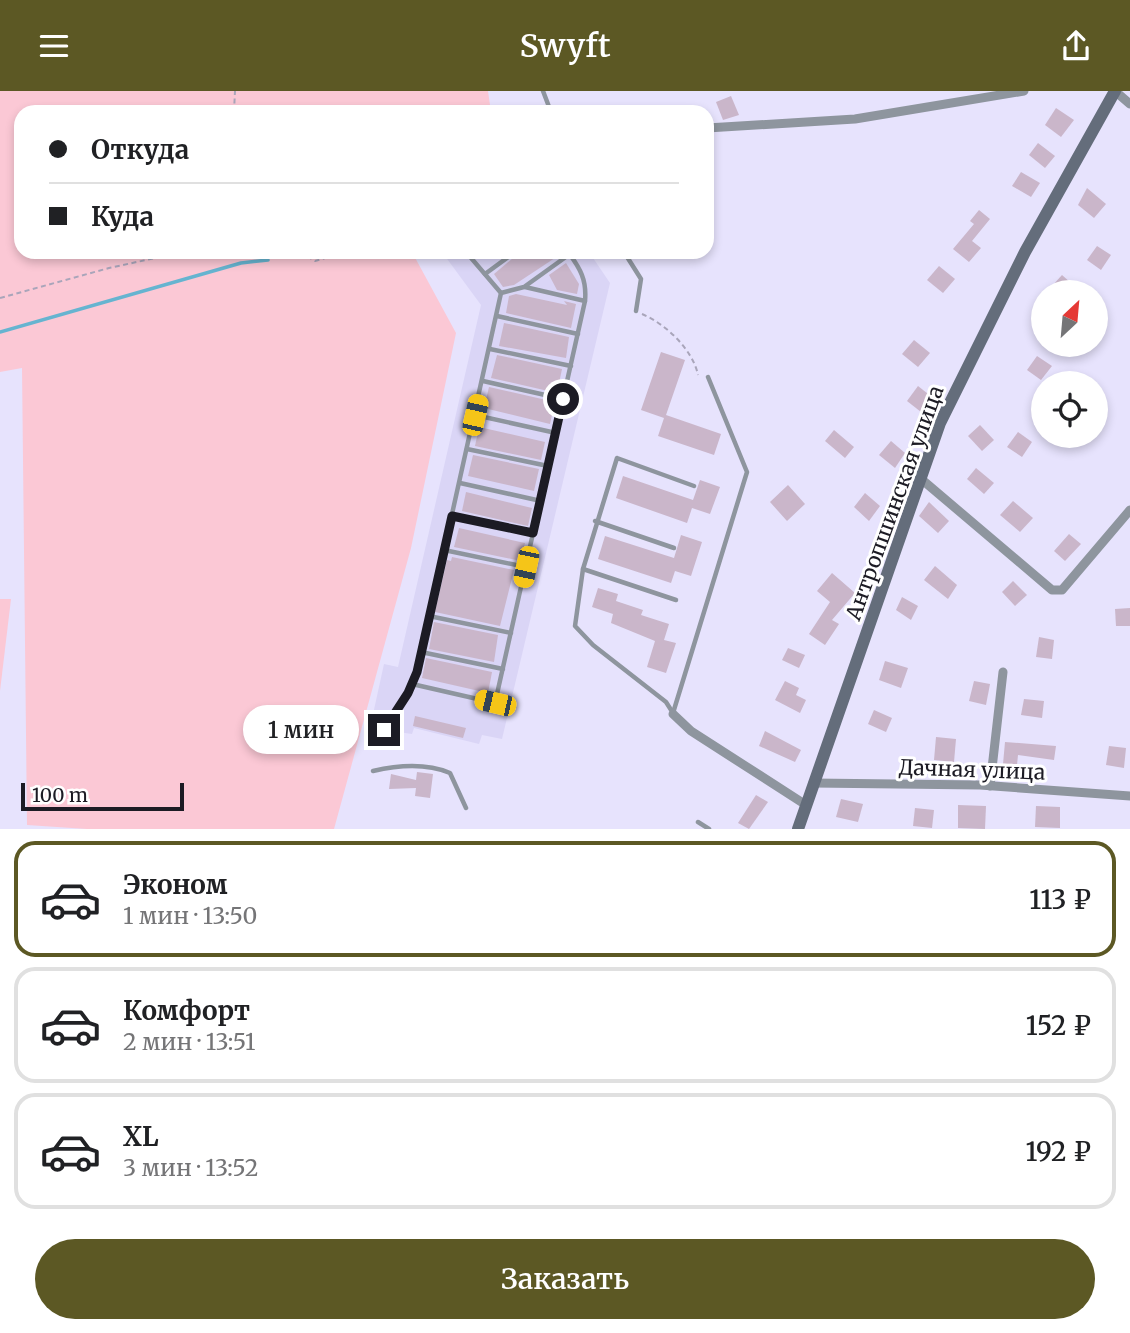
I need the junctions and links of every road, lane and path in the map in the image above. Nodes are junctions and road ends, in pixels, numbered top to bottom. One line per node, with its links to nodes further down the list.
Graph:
1 (1024, 91): 4 (street)
2 (1115, 91): 3 (street); 29 (street, Антропшинская улица)
3 (1130, 104)
4 (714, 128)
5 (151, 259): 14 (path)
6 (473, 259): 11 (lane)
7 (505, 259): 11 (lane)
8 (561, 259): 12 (lane)
9 (573, 259): 15 (lane)
10 (628, 259): 16 (lane)
11 (485, 274): 13 (lane)
12 (524, 287): 13 (lane); 15 (lane)
13 (501, 293): 17 (lane)
14 (0, 299)
15 (585, 301): 18 (lane)
16 (636, 311): 21 (path)
17 (497, 316): 18 (lane); 19 (lane)
18 (578, 334): 20 (lane)
19 (490, 349): 20 (lane); 23 (lane)
20 (571, 366): 24 (lane)
21 (698, 375)
22 (708, 377): 48 (lane)
23 (483, 381): 24 (lane); 25 (lane)
24 (563, 399): 26 (lane)
25 (475, 415): 26 (lane); 27 (lane)
26 (556, 433): 28 (lane)
27 (467, 449): 28 (lane); 30 (lane)
28 (548, 466): 32 (lane)
29 (920, 478): 33 (street); 51 (street, Антропшинская улица)
30 (460, 483): 32 (lane); 34 (lane)
31 (694, 486): 35 (lane)
32 (541, 501): 36 (lane)
33 (1130, 510)
34 (452, 516): 36 (lane); 38 (lane)
35 (595, 521): 37 (lane); 40 (lane)
36 (533, 533): 39 (lane)
37 (674, 548)
38 (444, 550): 39 (lane); 42 (lane)
39 (526, 567): 43 (lane)
40 (583, 569): 41 (lane); 48 (lane)
41 (676, 600)
42 (429, 616): 43 (lane); 44 (lane)
43 (511, 633): 45 (lane)
44 (421, 652): 45 (lane); 47 (lane)
45 (503, 669): 47 (lane)
46 (1003, 672): 52 (street)
47 (412, 684): 49 (lane)
48 (673, 714): 54 (street)
49 (384, 730)
50 (373, 771): 55 (lane)
51 (813, 783): 52 (street, Дачная улица); 54 (street, Антропшинская улица)
52 (990, 786): 53 (street, Дачная улица)
53 (1130, 796)
54 (806, 805): 58 (street, Антропшинская улица)
55 (466, 808)
56 (698, 822): 57 (lane)
57 (709, 829)
58 (798, 829)

